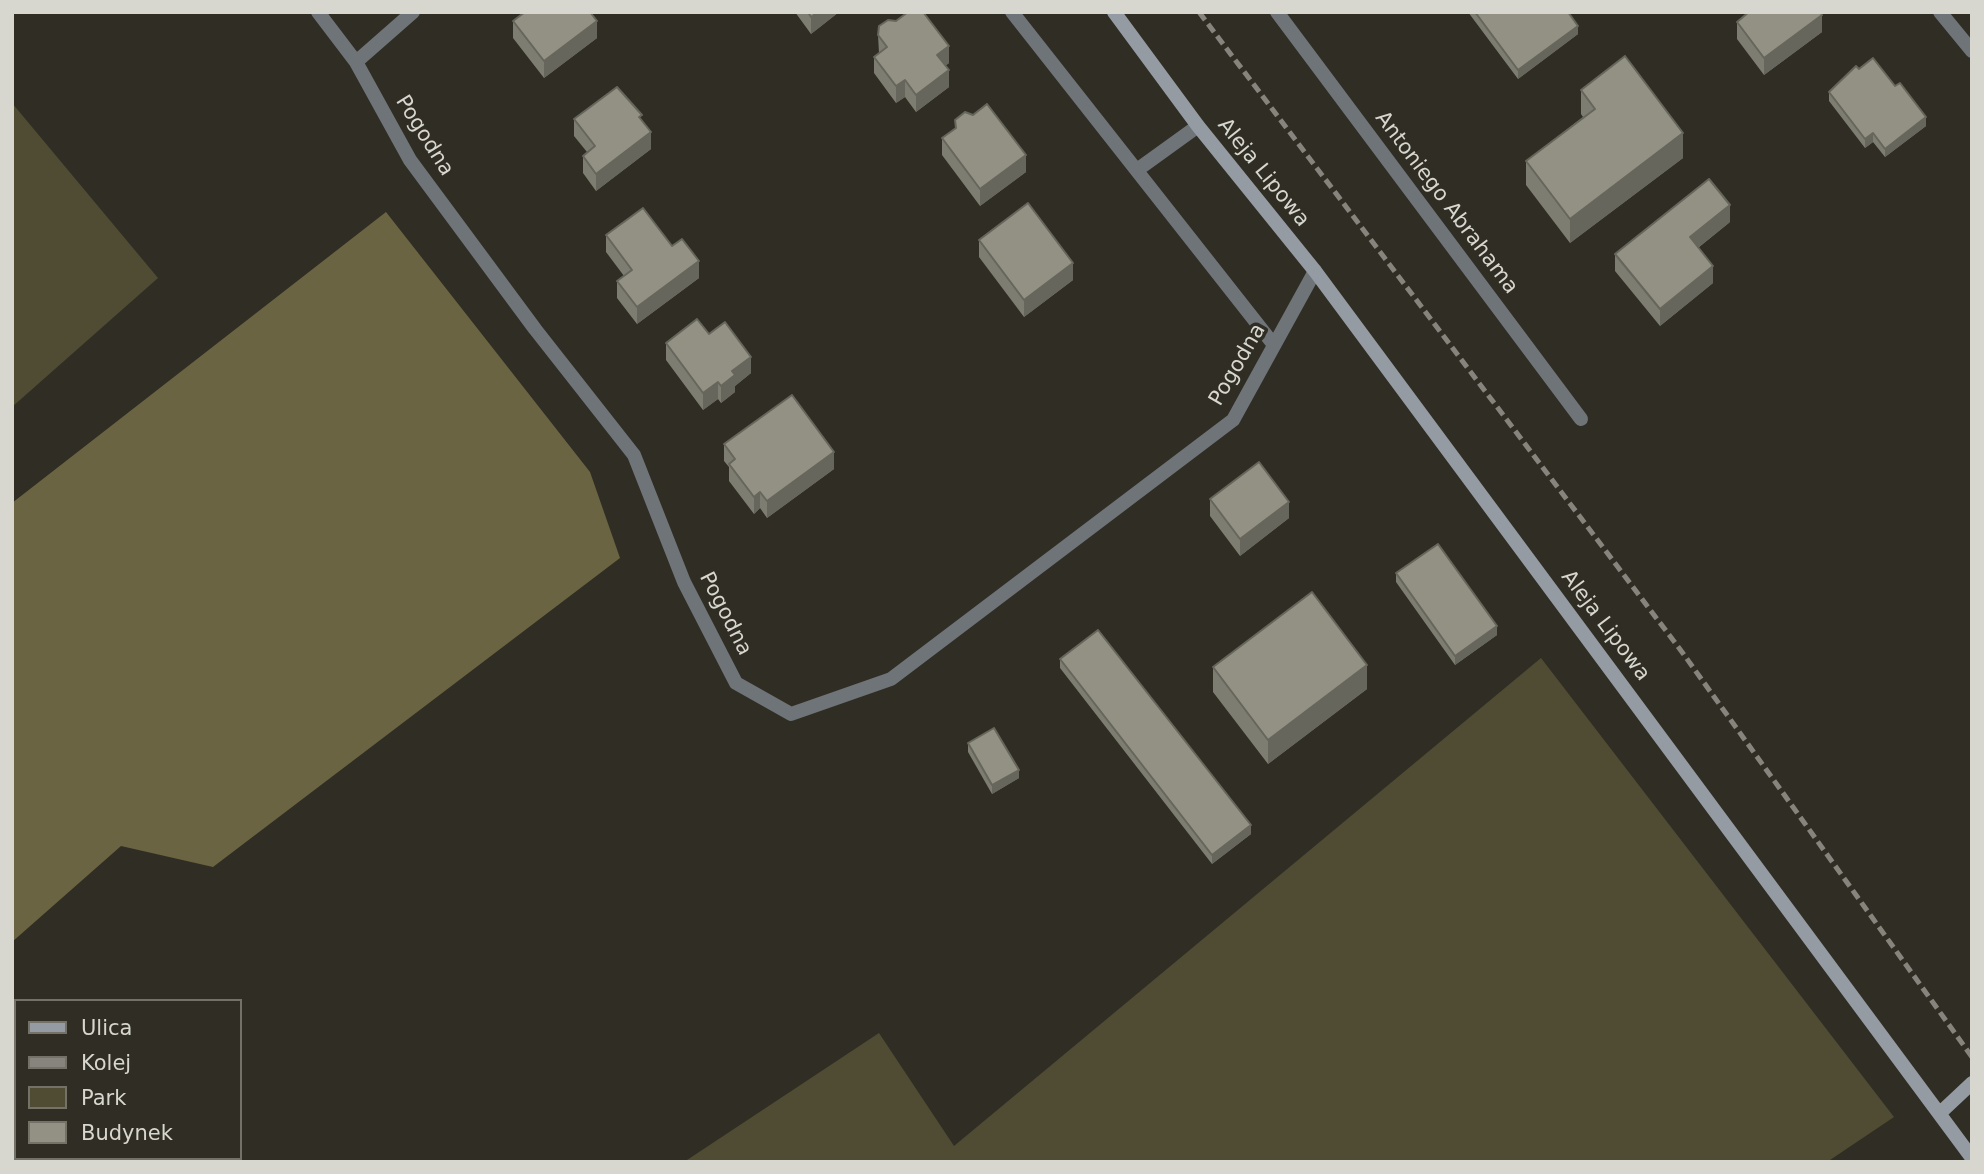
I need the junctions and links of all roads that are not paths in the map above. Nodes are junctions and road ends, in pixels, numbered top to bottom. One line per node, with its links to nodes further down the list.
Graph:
1 (318, 12): 8 (street, Pogodna)
2 (413, 12): 8 (street)
3 (1012, 12): 10 (street)
4 (1114, 12): 9 (street, Aleja Lipowa)
5 (1277, 12): 13 (street, Antoniego Abrahama)
6 (1940, 12): 7 (street)
7 (1972, 51)
8 (356, 62): 12 (street, Pogodna)
9 (1198, 126): 10 (street, Aleja Lipowa); 11 (street, Aleja Lipowa)
10 (1137, 170): 12 (street)
11 (1315, 271): 12 (street, Pogodna); 15 (street, Aleja Lipowa)
12 (1274, 345)
13 (1581, 419)
14 (1972, 1083): 15 (street)
15 (1940, 1113): 16 (street, Aleja Lipowa)
16 (1972, 1158)

